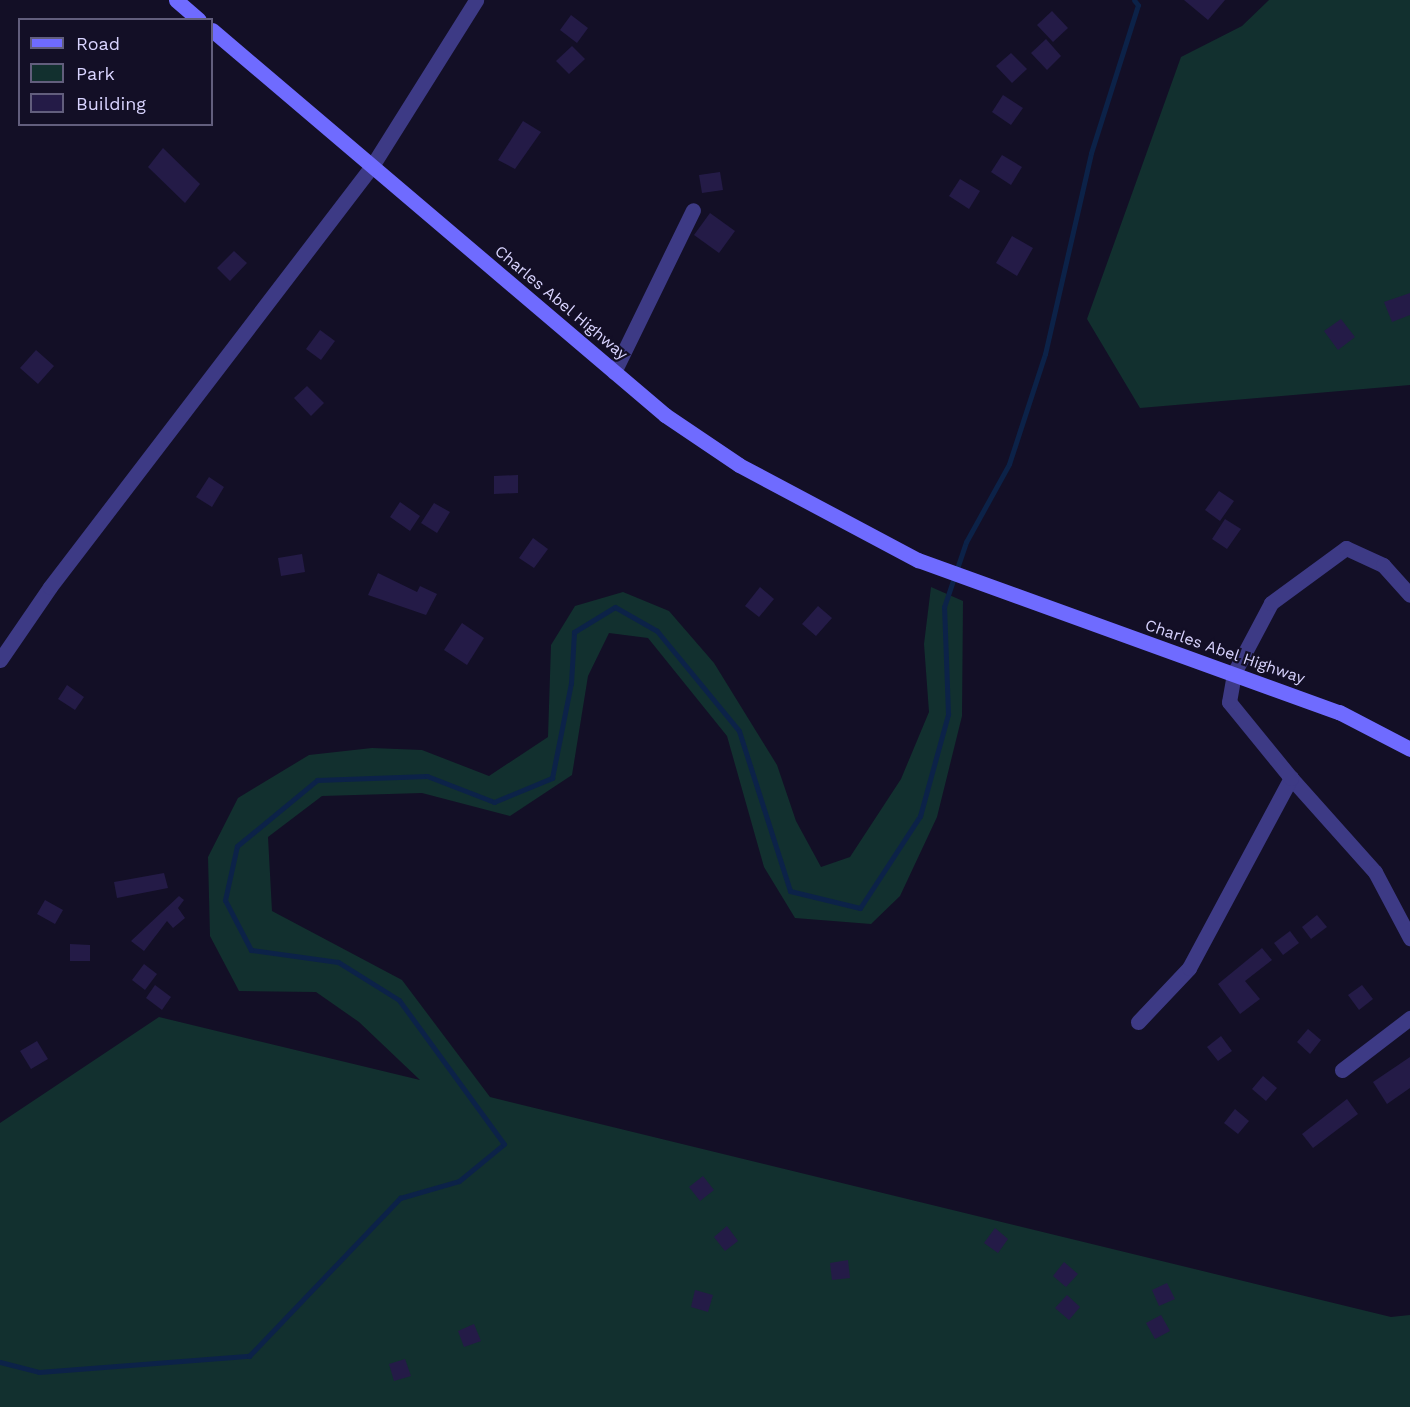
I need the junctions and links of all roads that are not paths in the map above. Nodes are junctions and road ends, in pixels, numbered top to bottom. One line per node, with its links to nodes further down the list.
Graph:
1 (176, 0): 3 (main road)
2 (476, 0): 5 (street)
3 (197, 18)
4 (213, 31): 5 (main road, Charles Abel Highway)
5 (372, 166): 7 (main road, Charles Abel Highway); 9 (street)
6 (693, 210): 7 (street)
7 (614, 372): 10 (main road, Charles Abel Highway)
8 (1410, 595): 10 (street)
9 (0, 660)
10 (1234, 673): 11 (main road, Charles Abel Highway); 12 (street)
11 (1409, 748)
12 (1291, 778): 13 (street); 15 (street)
13 (1410, 938)
14 (1410, 1018): 16 (street)
15 (1138, 1022)
16 (1341, 1070)

